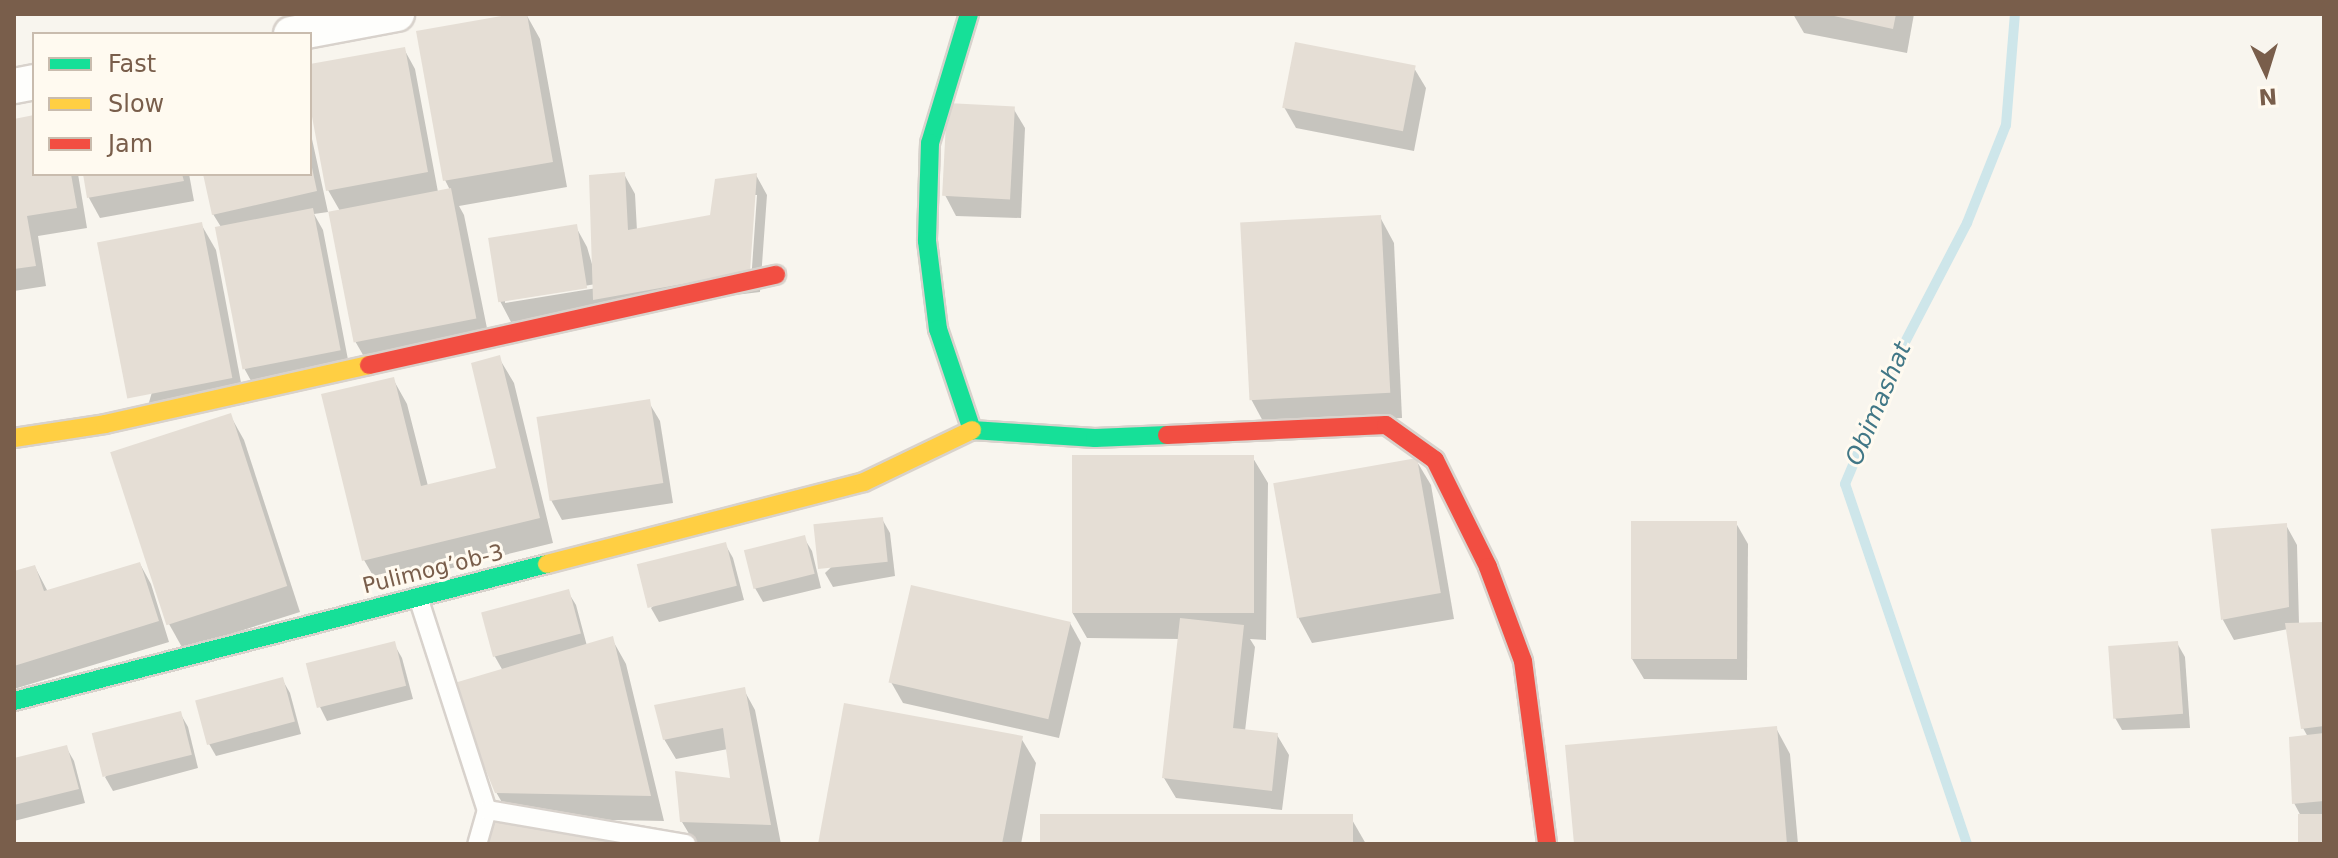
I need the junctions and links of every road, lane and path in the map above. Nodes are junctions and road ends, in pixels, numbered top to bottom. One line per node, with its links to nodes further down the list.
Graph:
1 (397, 14): 3 (street)
2 (969, 14): 5 (street)
3 (298, 27)
4 (776, 275): 6 (street)
5 (972, 430): 7 (street, Pulimog’ob-3); 12 (street)
6 (14, 438)
7 (418, 597): 8 (street, Pulimog’ob-3); 9 (lane)
8 (14, 701)
9 (487, 810): 10 (lane); 11 (lane)
10 (477, 844)
11 (686, 844)
12 (1547, 844)

